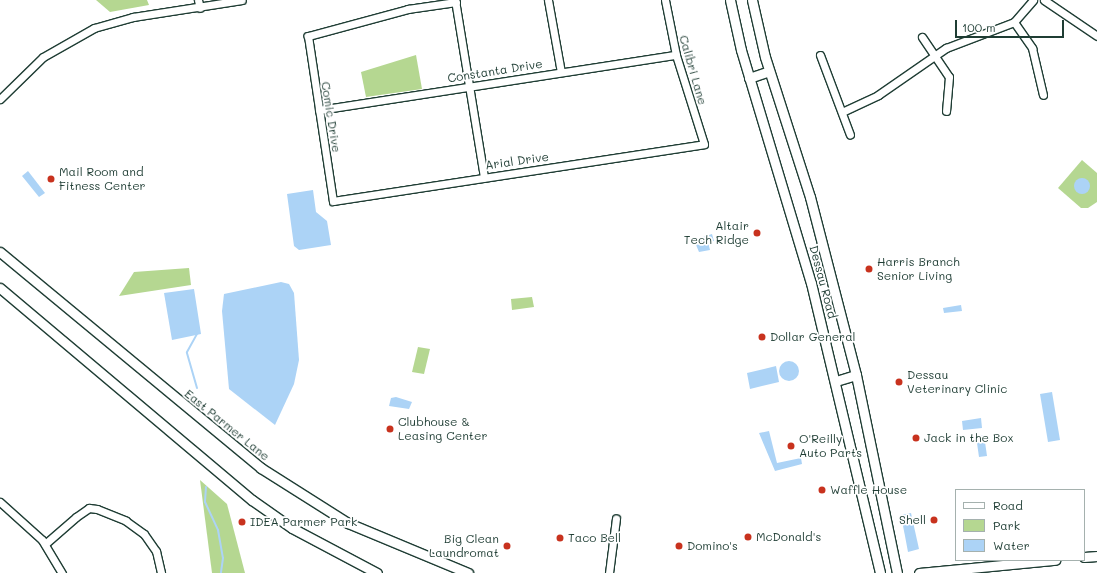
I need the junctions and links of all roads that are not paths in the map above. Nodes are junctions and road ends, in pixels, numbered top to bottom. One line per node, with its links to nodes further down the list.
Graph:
1 (198, 0): 10 (street)
2 (242, 0): 10 (street)
3 (548, 0): 18 (street)
4 (665, 0): 16 (street, Calibri Lane)
5 (730, 0): 19 (main road, Dessau Road)
6 (752, 0): 17 (main road, Dessau Road)
7 (1033, 0): 11 (street)
8 (1044, 0): 12 (street)
9 (455, 1): 20 (street); 23 (street, Comic Drive)
10 (200, 8): 22 (street)
11 (1014, 22): 15 (street); 21 (street)
12 (1097, 36)
13 (922, 37): 15 (street)
14 (820, 54): 25 (street)
15 (934, 55): 24 (street); 25 (street)
16 (676, 56): 18 (street, Constanta Drive); 27 (street, Calibri Lane)
17 (769, 71): 19 (main road); 32 (main road, Dessau Road)
18 (561, 72): 20 (street, Constanta Drive)
19 (749, 78): 33 (main road, Dessau Road)
20 (469, 86): 23 (street, Constanta Drive); 28 (street)
21 (1042, 95)
22 (0, 99)
23 (319, 110): 29 (street, Comic Drive)
24 (946, 111)
25 (842, 112): 26 (street)
26 (850, 135)
27 (704, 144): 28 (street, Arial Drive)
28 (484, 178): 29 (street, Arial Drive)
29 (333, 201)
30 (0, 252): 43 (main road, East Parmer Lane)
31 (0, 288): 42 (main road)
32 (856, 375): 33 (main road); 46 (main road, Dessau Road)
33 (836, 381): 45 (main road, Dessau Road)
34 (0, 502): 36 (street)
35 (616, 518): 44 (street)
36 (45, 544): 40 (street); 41 (street)
37 (1097, 556): 38 (main road)
38 (1085, 557)
39 (1045, 561): 47 (main road)
40 (62, 573)
41 (161, 573)
42 (377, 573)
43 (468, 573)
44 (609, 573)
45 (880, 573)
46 (897, 573)
47 (919, 573)

